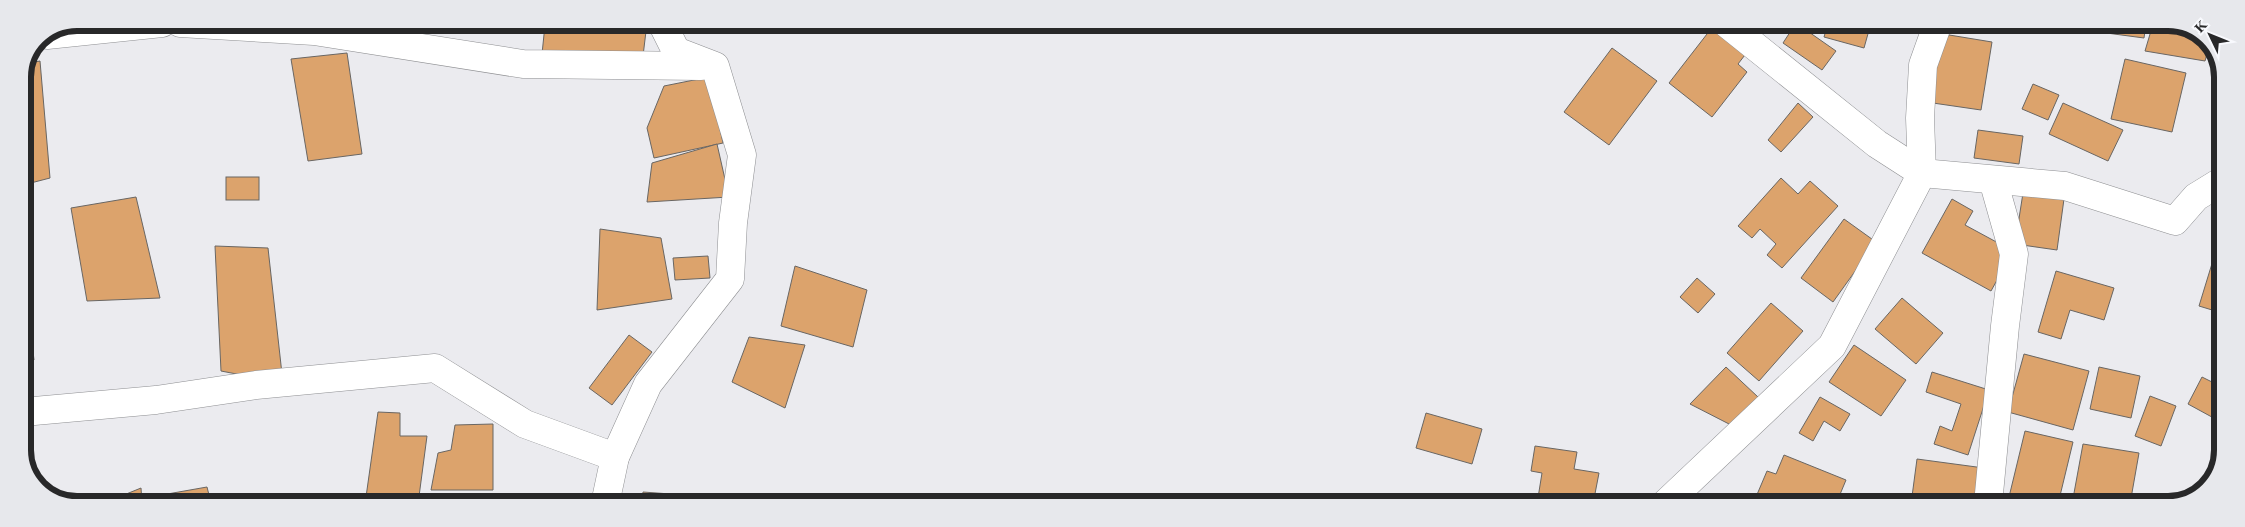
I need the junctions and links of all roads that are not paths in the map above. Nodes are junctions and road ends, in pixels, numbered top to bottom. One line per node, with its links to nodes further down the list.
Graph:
1 (82, 31): 6 (street)
2 (301, 31): 7 (street)
3 (666, 31): 7 (street)
4 (1736, 31): 8 (street)
5 (1935, 31): 8 (street)
6 (67, 33)
7 (715, 66): 12 (street)
8 (1922, 173): 9 (street); 14 (street)
9 (1993, 180): 10 (street); 15 (street)
10 (2214, 186)
11 (31, 411): 12 (street)
12 (615, 457): 13 (street)
13 (607, 496)
14 (1673, 496)
15 (1989, 496)

